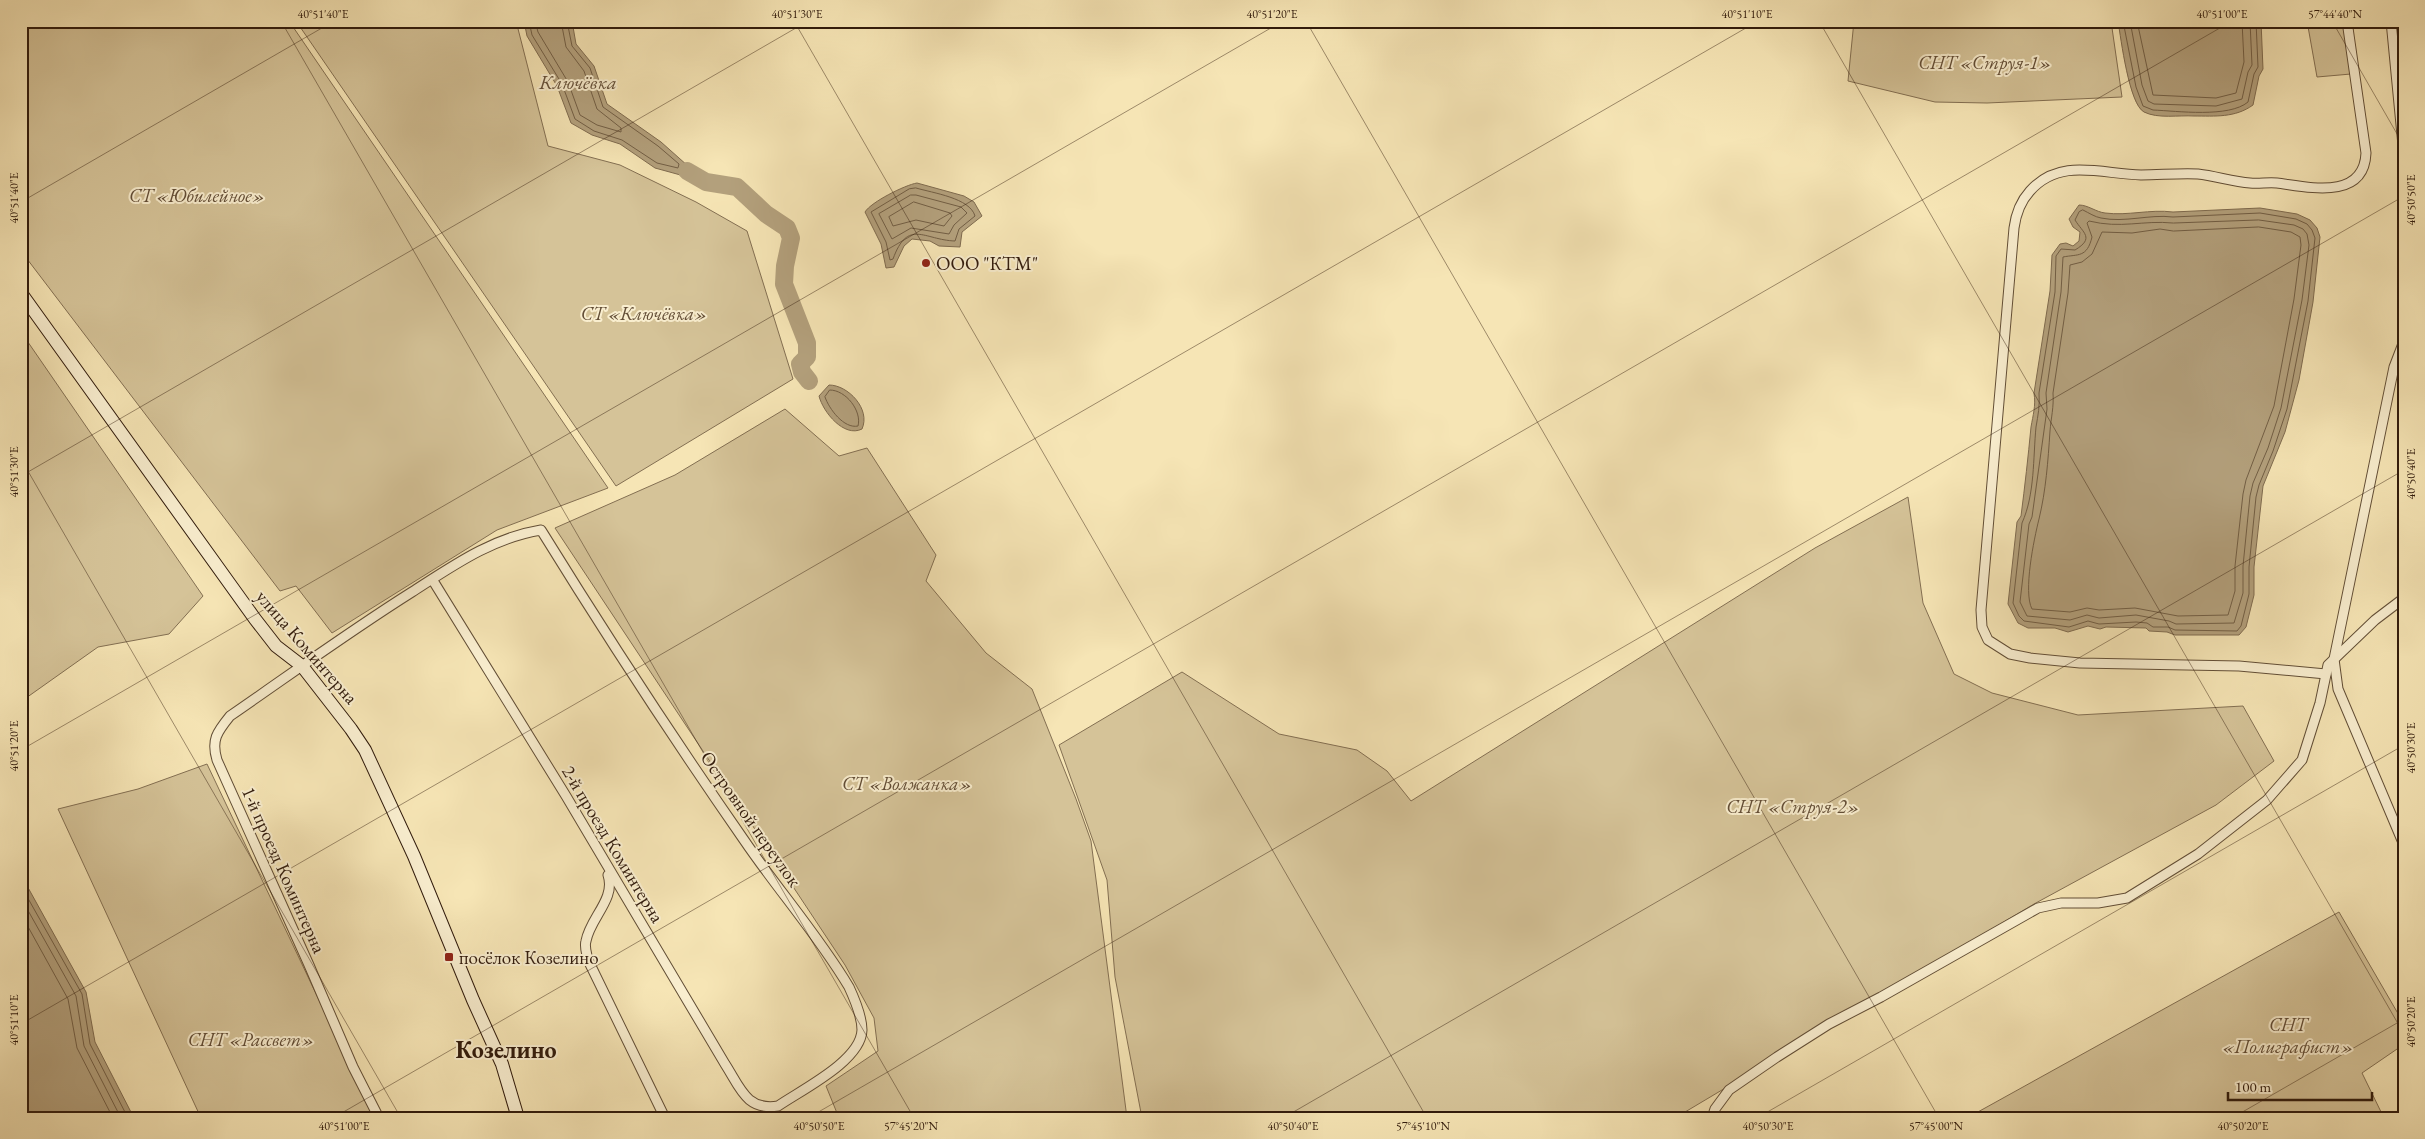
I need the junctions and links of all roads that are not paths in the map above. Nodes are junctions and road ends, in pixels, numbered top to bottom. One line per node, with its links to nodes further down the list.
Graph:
1 (2347, 21): 10 (street)
2 (2391, 21): 3 (street)
3 (2404, 156)
4 (21, 293): 9 (street, улица Коминтерна)
5 (2404, 341): 8 (street)
6 (432, 579): 9 (street); 12 (street, 2-й проезд Коминтерна); 13 (street, Островной переулок)
7 (2404, 598): 8 (street)
8 (2334, 659): 10 (street); 11 (street)
9 (302, 666): 14 (street, 1-й проезд Коминтерна); 15 (street, улица Коминтерна)
10 (2326, 674): 17 (street)
11 (2404, 845)
12 (602, 858): 13 (street, 2-й проезд Коминтерна); 16 (street)
13 (778, 1106)
14 (380, 1118)
15 (518, 1118)
16 (665, 1118)
17 (1712, 1118)

